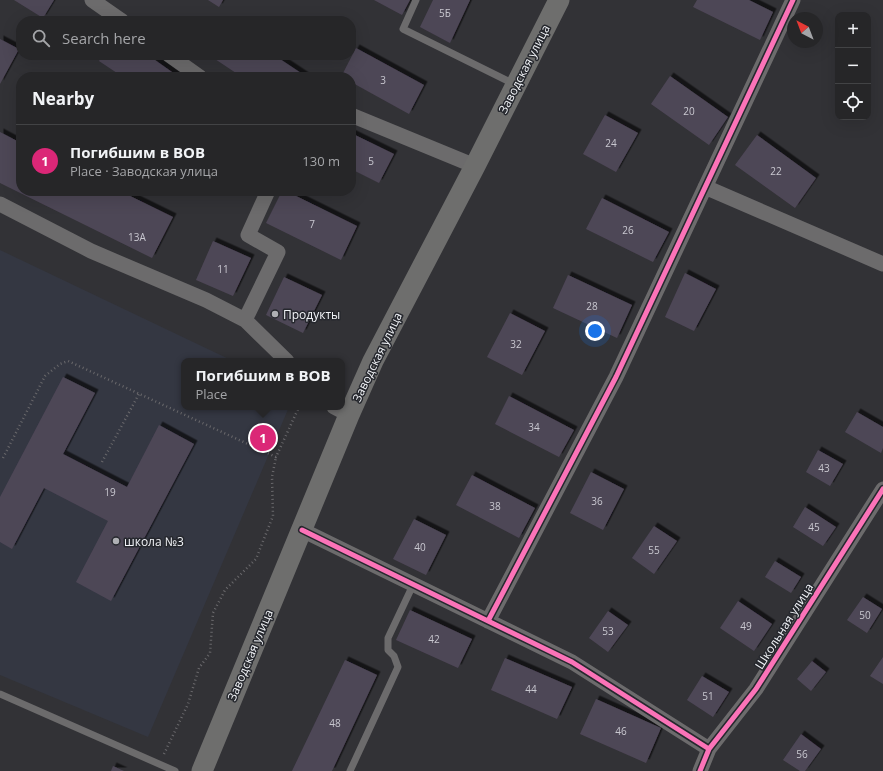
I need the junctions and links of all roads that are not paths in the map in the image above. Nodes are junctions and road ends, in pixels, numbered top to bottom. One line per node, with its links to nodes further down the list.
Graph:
1 (92, 0): 5 (street)
2 (416, 0): 8 (lane)
3 (559, 0): 8 (main road, Заводская улица)
4 (793, 0): 11 (street)
5 (115, 16)
6 (176, 60): 7 (street)
7 (193, 72)
8 (516, 85): 10 (main road, Заводская улица)
9 (356, 117): 10 (street)
10 (475, 166): 17 (main road, Заводская улица)
11 (705, 186): 14 (street); 22 (street)
12 (266, 196): 15 (street)
13 (0, 204): 15 (street)
14 (883, 264)
15 (244, 320): 16 (street)
16 (285, 358)
17 (345, 406)
18 (342, 411): 20 (main road, Заводская улица)
19 (883, 489): 24 (street, Школьная улица)
20 (302, 530): 21 (street); 26 (main road, Заводская улица)
21 (413, 585): 22 (street); 27 (lane)
22 (488, 621): 24 (street)
23 (0, 694): 25 (lane)
24 (709, 749): 28 (street, Школьная улица)
25 (175, 771)
26 (202, 771)
27 (350, 771)
28 (700, 771)

